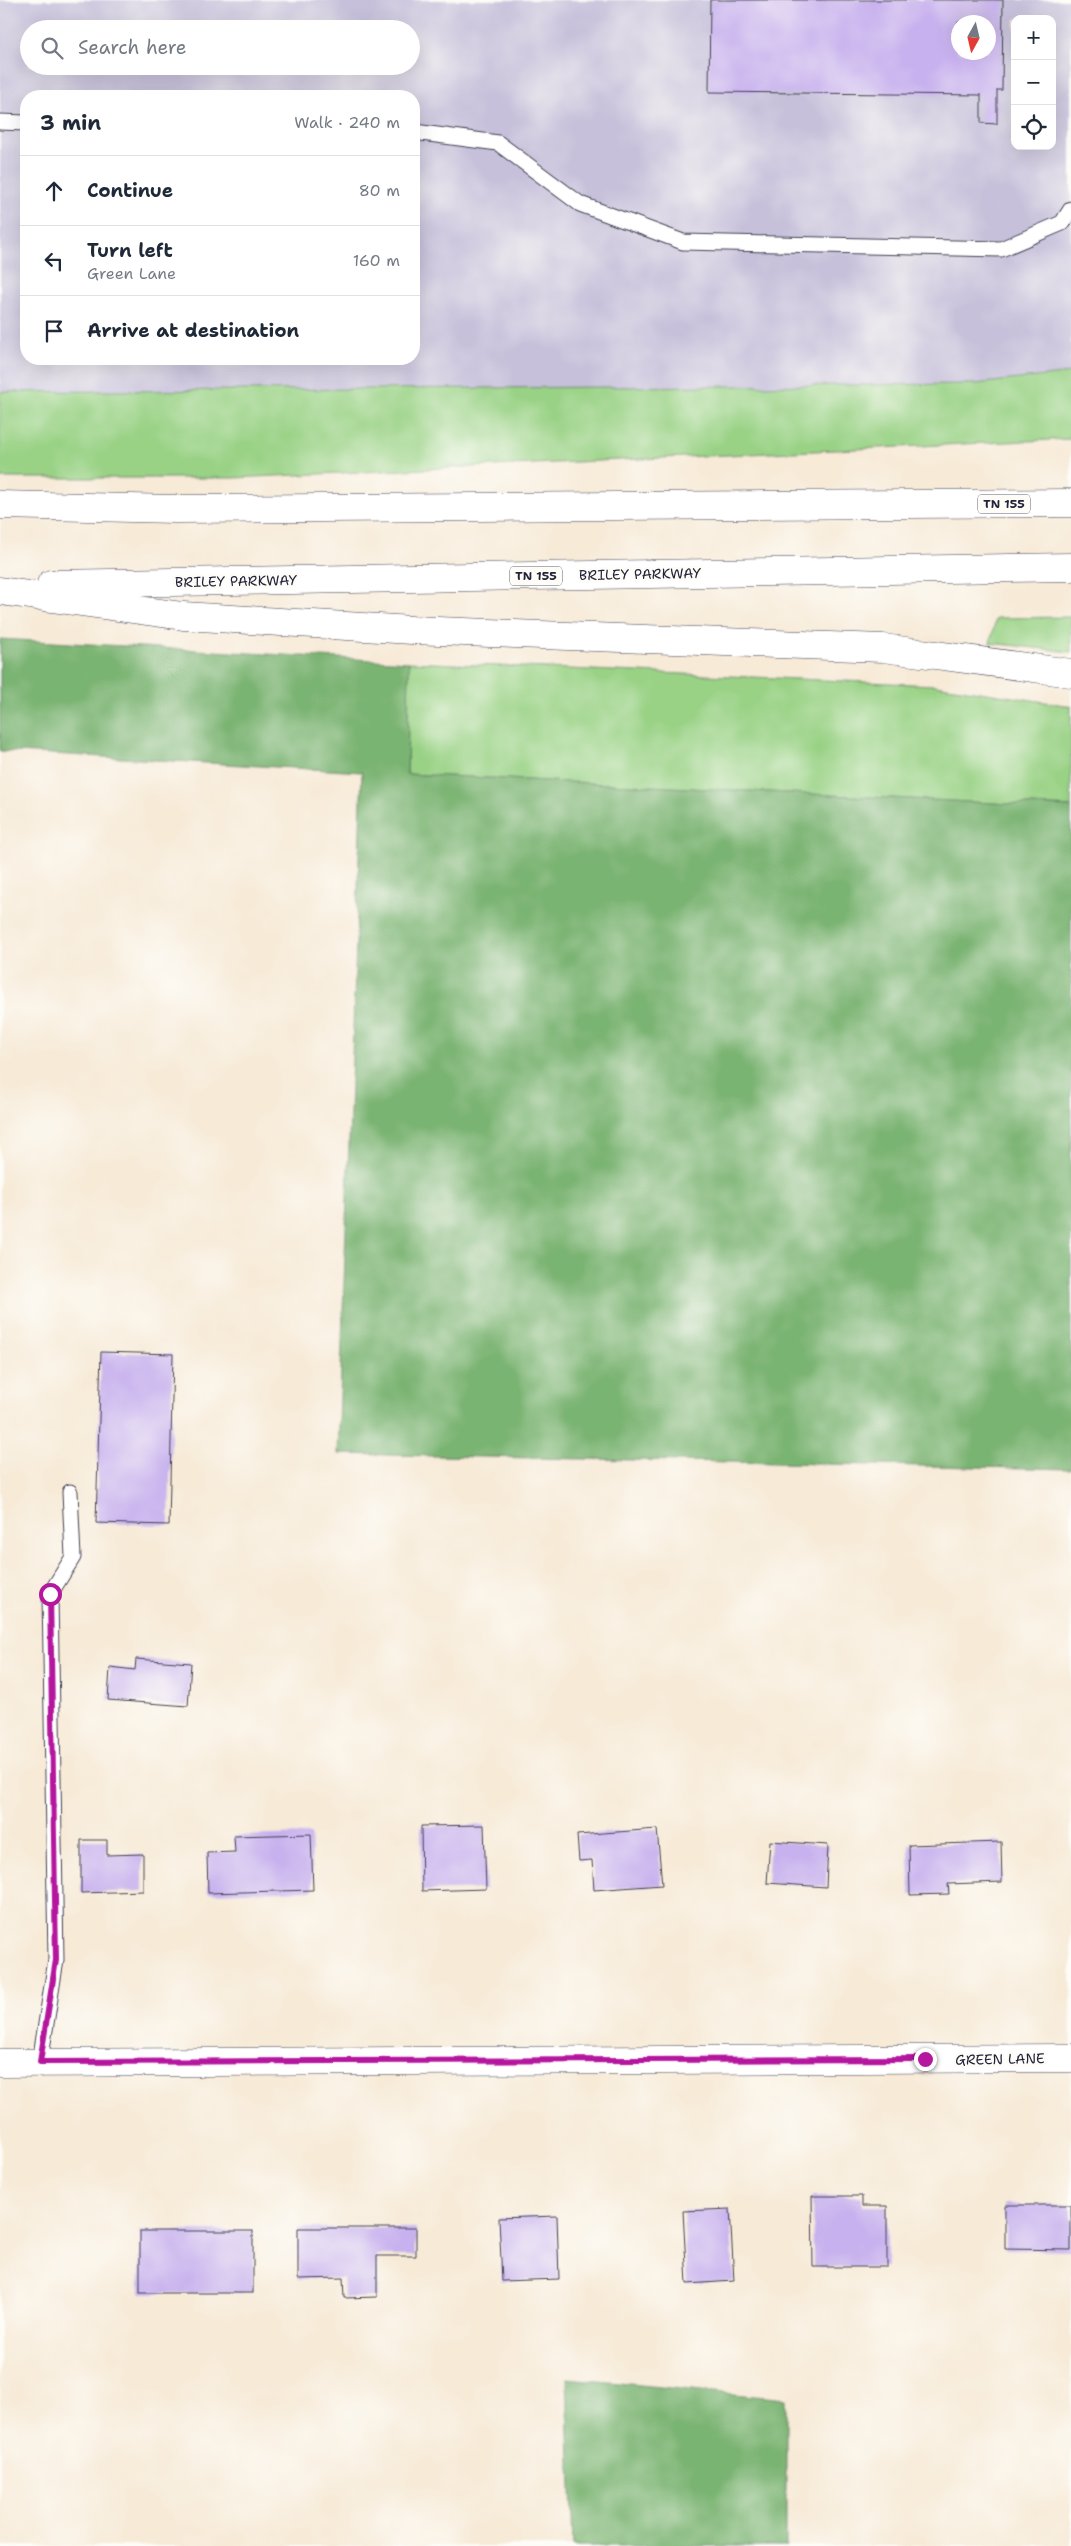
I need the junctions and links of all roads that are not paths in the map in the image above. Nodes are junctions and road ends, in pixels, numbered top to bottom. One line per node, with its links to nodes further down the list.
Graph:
1 (0, 122): 2 (lane)
2 (20, 123)
3 (420, 133): 4 (lane)
4 (1071, 209)
5 (1071, 484): 8 (main road)
6 (1071, 503): 8 (main road, TN 155)
7 (0, 505): 8 (main road, TN 155)
8 (936, 505)
9 (1071, 568): 10 (main road, BRILEY PARKWAY / TN 155)
10 (0, 585)
11 (0, 591): 12 (main road)
12 (1071, 673)
13 (70, 1492): 15 (lane)
14 (1071, 2058): 15 (main road, GREEN LANE)
15 (40, 2062): 16 (main road, GREEN LANE)
16 (0, 2063)

